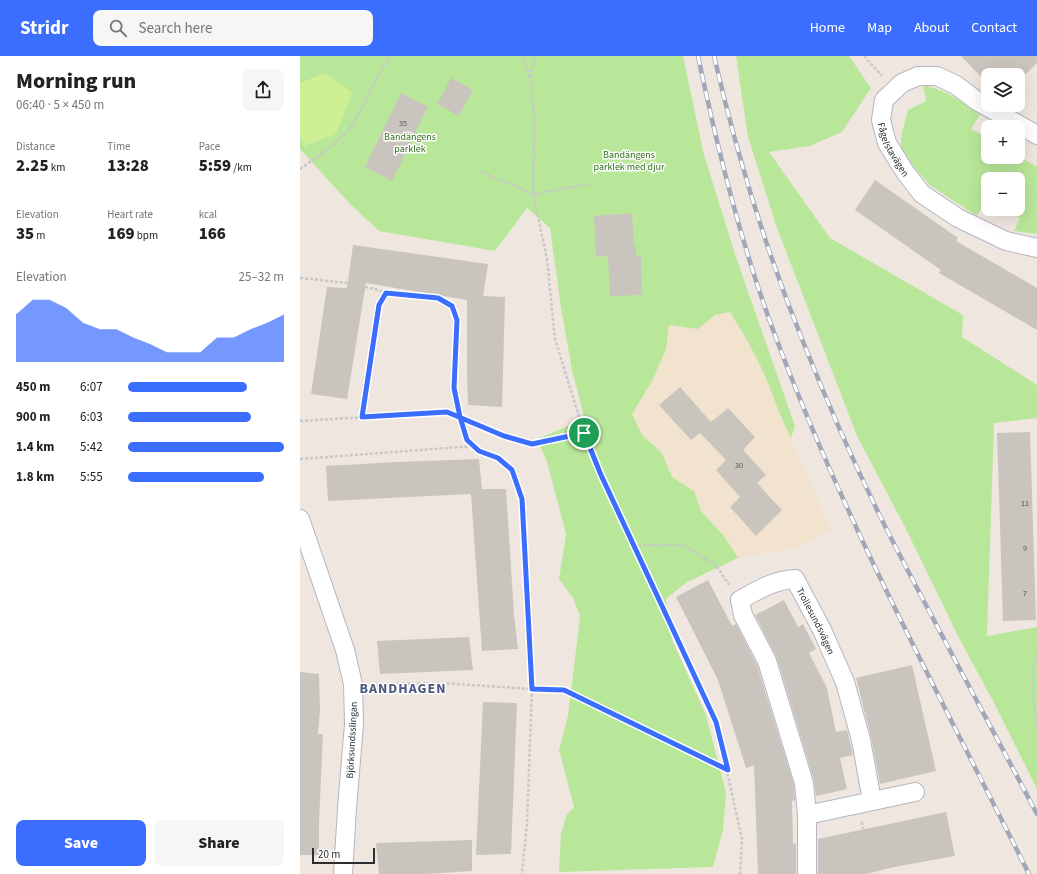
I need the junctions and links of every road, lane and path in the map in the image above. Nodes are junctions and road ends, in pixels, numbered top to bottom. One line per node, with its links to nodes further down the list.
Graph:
1 (389, 56): 8 (path)
2 (523, 56): 5 (path)
3 (534, 56): 5 (path)
4 (864, 56): 6 (path)
5 (530, 78): 11 (path)
6 (886, 79)
7 (1037, 134): 12 (street, Fågelstavägen)
8 (300, 169)
9 (479, 170): 11 (path)
10 (590, 184): 11 (path)
11 (533, 194): 20 (path)
12 (1037, 248)
13 (300, 278): 14 (path)
14 (348, 283)
15 (365, 287): 16 (path)
16 (386, 293): 17 (path); 18 (path)
17 (362, 417): 18 (path); 19 (path)
18 (460, 417): 20 (path); 21 (path)
19 (300, 421)
20 (584, 433): 24 (path)
21 (473, 446): 22 (path); 28 (path)
22 (300, 459)
23 (300, 519): 27 (street, Björksundsslingan)
24 (634, 545): 25 (path); 30 (path)
25 (740, 600): 32 (street, Trollesundsvägen); 33 (street)
26 (1037, 655): 29 (path)
27 (353, 684): 28 (path); 34 (street, Björksundsslingan)
28 (532, 689): 30 (path); 35 (path)
29 (1037, 727)
30 (728, 770): 36 (path)
31 (915, 792): 32 (street)
32 (872, 801): 33 (street)
33 (807, 815): 37 (street)
34 (343, 874)
35 (522, 874)
36 (740, 874)
37 (807, 874)

